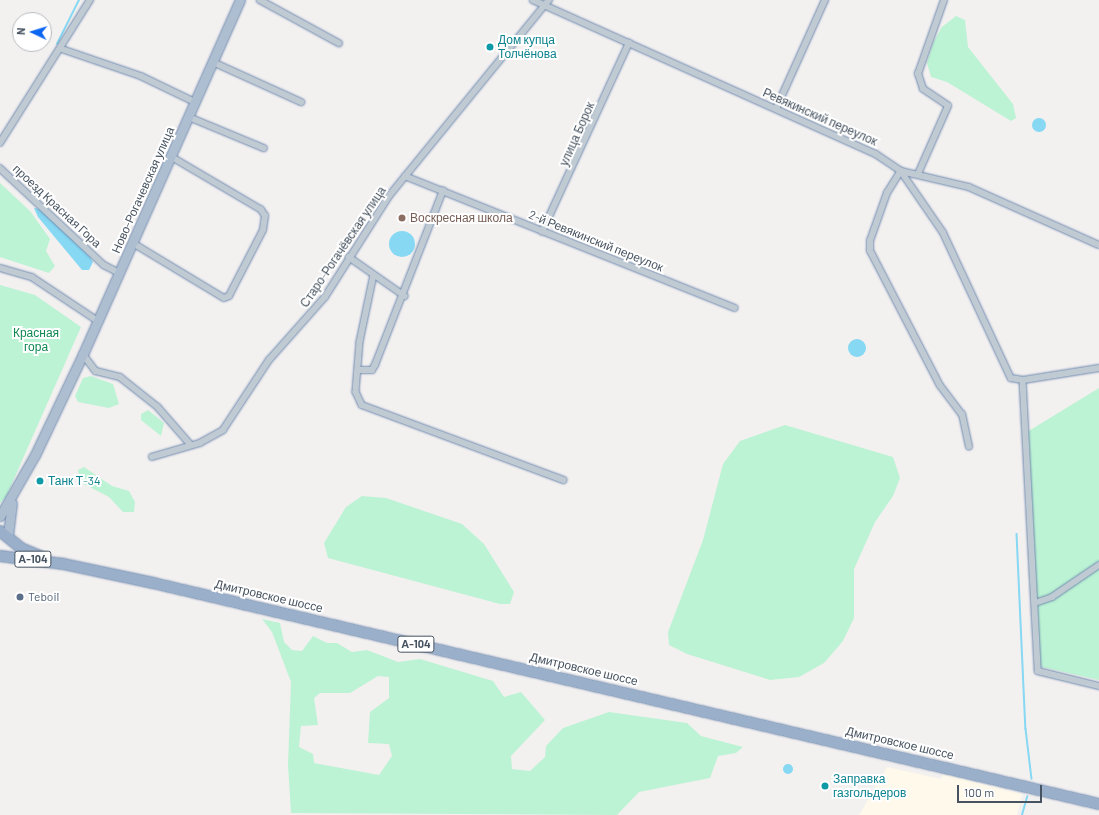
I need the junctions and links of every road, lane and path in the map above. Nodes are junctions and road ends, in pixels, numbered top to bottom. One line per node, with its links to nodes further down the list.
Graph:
1 (90, 0): 11 (street)
2 (240, 0): 12 (main road, Ново-Рогачевская улица)
3 (260, 0): 9 (street)
4 (533, 0): 8 (street, Ревякинский переулок)
5 (549, 0): 8 (street, Старо-Рогачёвская улица)
6 (825, 0): 15 (street)
7 (944, 0): 22 (street)
8 (545, 5): 10 (street, Ревякинский переулок); 23 (street, Старо-Рогачёвская улица)
9 (339, 43)
10 (629, 43): 15 (street, Ревякинский переулок); 25 (street, улица Борок)
11 (62, 48): 13 (street); 17 (street)
12 (213, 62): 13 (main road, Ново-Рогачевская улица); 14 (street)
13 (195, 102): 16 (main road, Ново-Рогачевская улица)
14 (301, 102)
15 (776, 109): 21 (street, Ревякинский переулок)
16 (189, 117): 18 (street); 19 (main road, Ново-Рогачевская улица)
17 (0, 143)
18 (264, 148)
19 (171, 157): 26 (main road, Ново-Рогачевская улица); 26 (street)
20 (0, 168): 30 (street, проезд Красная Гора)
21 (901, 171): 22 (street, Ревякинский переулок); 38 (street); 40 (street)
22 (918, 174): 27 (street, Ревякинский переулок)
23 (405, 176): 24 (street, 2-й Ревякинский переулок); 28 (street, Старо-Рогачёвская улица)
24 (444, 191): 25 (street, 2-й Ревякинский переулок); 32 (street)
25 (542, 232): 33 (street, 2-й Ревякинский переулок)
26 (133, 243): 30 (main road, Ново-Рогачевская улица)
27 (1099, 245)
28 (349, 256): 31 (street); 39 (street, Старо-Рогачёвская улица)
29 (0, 268): 34 (street)
30 (120, 273): 34 (main road, Ново-Рогачевская улица)
31 (374, 275): 32 (street); 37 (street)
32 (405, 296): 37 (street)
33 (735, 308)
34 (98, 321): 35 (main road, Ново-Рогачевская улица)
35 (83, 354): 39 (street); 43 (main road, Ново-Рогачевская улица)
36 (1099, 368): 38 (street)
37 (360, 370): 42 (street)
38 (1023, 380): 49 (street)
39 (191, 445): 41 (street, Старо-Рогачёвская улица)
40 (969, 447)
41 (152, 457)
42 (564, 480)
43 (17, 488): 44 (main road); 45 (main road)
44 (0, 516)
45 (6, 535): 46 (highway, А-104); 47 (highway, А-104)
46 (1, 555): 47 (highway, А-104)
47 (63, 564): 51 (highway, Дмитровское шоссе / А-104)
48 (1099, 565): 49 (street)
49 (1035, 603): 50 (street)
50 (1099, 686)
51 (1099, 804)

